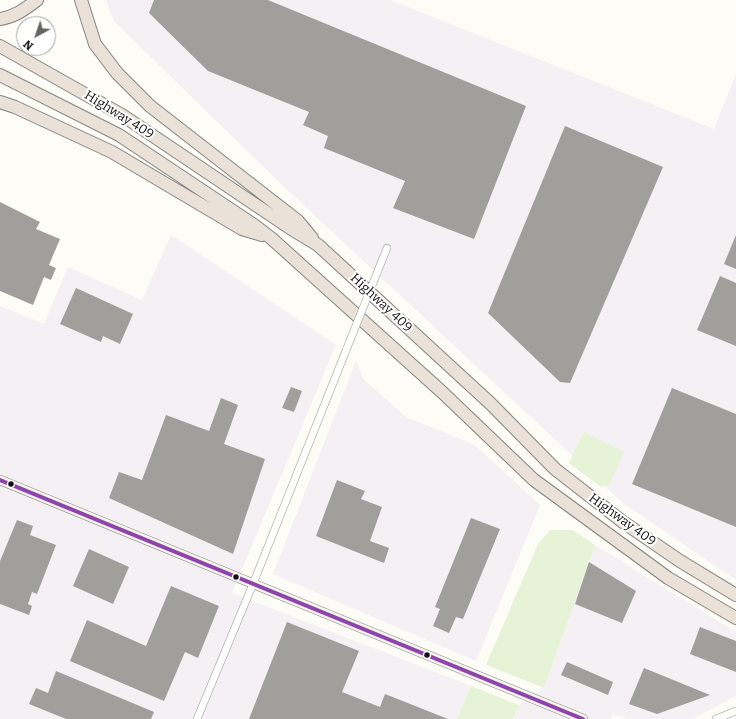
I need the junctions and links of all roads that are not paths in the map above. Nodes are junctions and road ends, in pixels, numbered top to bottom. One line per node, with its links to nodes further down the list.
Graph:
1 (37, 0): 3 (highway)
2 (81, 0): 8 (highway)
3 (0, 19)
4 (0, 46): 8 (highway, Highway 409)
5 (0, 75): 7 (highway, Highway 409)
6 (0, 102): 7 (highway)
7 (271, 238): 13 (highway, Highway 409)
8 (318, 245): 12 (highway, Highway 409)
9 (387, 248): 11 (street, bridge)
10 (0, 480): 11 (main road)
11 (253, 584): 15 (street); 16 (main road)
12 (736, 596)
13 (736, 618)
14 (736, 710): 17 (street)
15 (197, 719)
16 (583, 719)
17 (716, 719)

